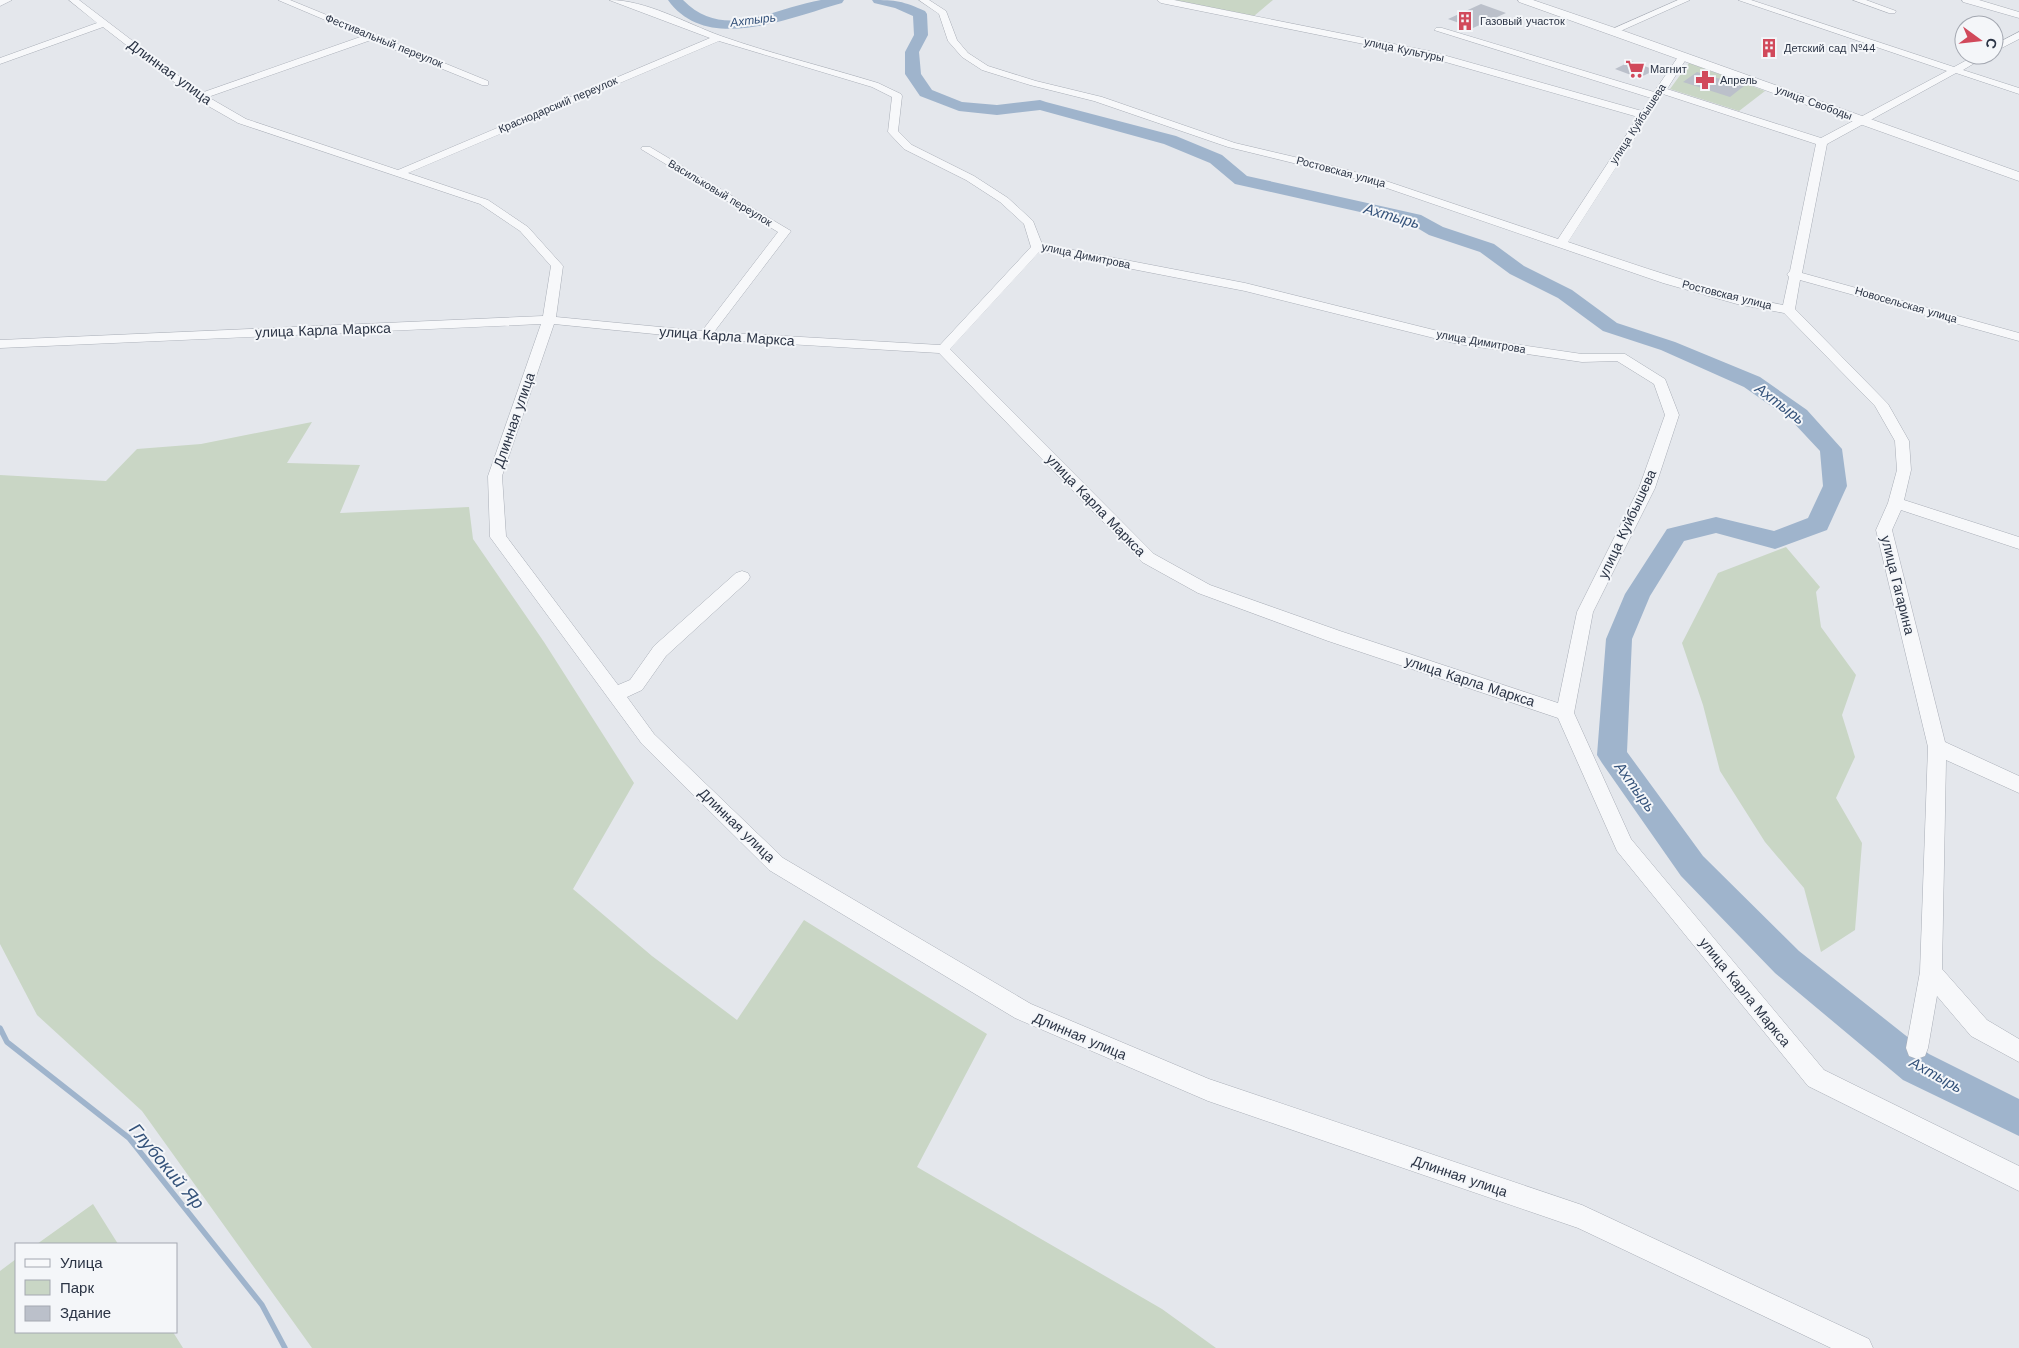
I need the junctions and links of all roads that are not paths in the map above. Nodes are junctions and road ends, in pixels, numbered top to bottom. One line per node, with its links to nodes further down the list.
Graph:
1 (8, 0): 12 (street)
2 (73, 0): 15 (street, Длинная улица)
3 (282, 0): 19 (street, Фестивальный переулок)
4 (612, 0): 20 (street, улица Димитрова)
5 (923, 0): 36 (street, Ростовская улица)
6 (1161, 0): 30 (street, улица Культуры)
7 (1523, 0): 17 (street, улица Свободы)
8 (1686, 0): 17 (street)
9 (1742, 0): 25 (street)
10 (1857, 0): 13 (street)
11 (1967, 0): 14 (street)
12 (0, 3)
13 (1892, 11)
14 (2019, 15)
15 (104, 23): 23 (street); 29 (street, Длинная улица)
16 (1439, 30): 28 (street)
17 (1614, 31): 22 (street, улица Свободы)
18 (2019, 35): 21 (street)
19 (372, 36): 26 (street, Фестивальный переулок); 29 (street)
20 (718, 38): 34 (street, Краснодарский переулок); 37 (street, улица Димитрова)
21 (2004, 43)
22 (1683, 56): 28 (street, улица Куйбышева); 31 (street, улица Свободы)
23 (0, 61)
24 (1965, 65): 25 (street)
25 (1956, 70): 27 (street); 31 (street)
26 (485, 84)
27 (2019, 91)
28 (1658, 93): 30 (street, улица Куйбышева); 32 (street)
29 (200, 97): 34 (street, Длинная улица)
30 (1644, 114): 36 (street, улица Куйбышева)
31 (1863, 121): 32 (street); 35 (street, улица Свободы)
32 (1822, 142): 38 (street)
33 (646, 148): 41 (street, Васильковый переулок)
34 (399, 173): 40 (street, Длинная улица)
35 (2019, 177)
36 (1561, 244): 39 (street, Ростовская улица)
37 (1037, 247): 44 (street); 45 (street, улица Димитрова)
38 (1794, 274): 39 (street); 42 (street, Новосельская улица)
39 (1788, 310): 46 (street, улица Гагарина)
40 (549, 320): 41 (street, улица Карла Маркса); 43 (street, улица Карла Маркса); 49 (street, Длинная улица)
41 (705, 335): 44 (street, улица Карла Маркса)
42 (2019, 336)
43 (0, 344)
44 (943, 349): 50 (street, улица Карла Маркса)
45 (1620, 357): 50 (street, улица Куйбышева)
46 (1896, 503): 47 (street); 51 (street, улица Гагарина)
47 (2019, 543)
48 (742, 577): 49 (street)
49 (614, 695): 57 (street, Длинная улица)
50 (1564, 712): 56 (street, улица Карла Маркса)
51 (1937, 747): 52 (street); 53 (street, улица Гагарина)
52 (2019, 784)
53 (1931, 972): 54 (street, улица Гагарина); 55 (street)
54 (1917, 1048)
55 (2019, 1052)
56 (2019, 1179)
57 (1860, 1348)

